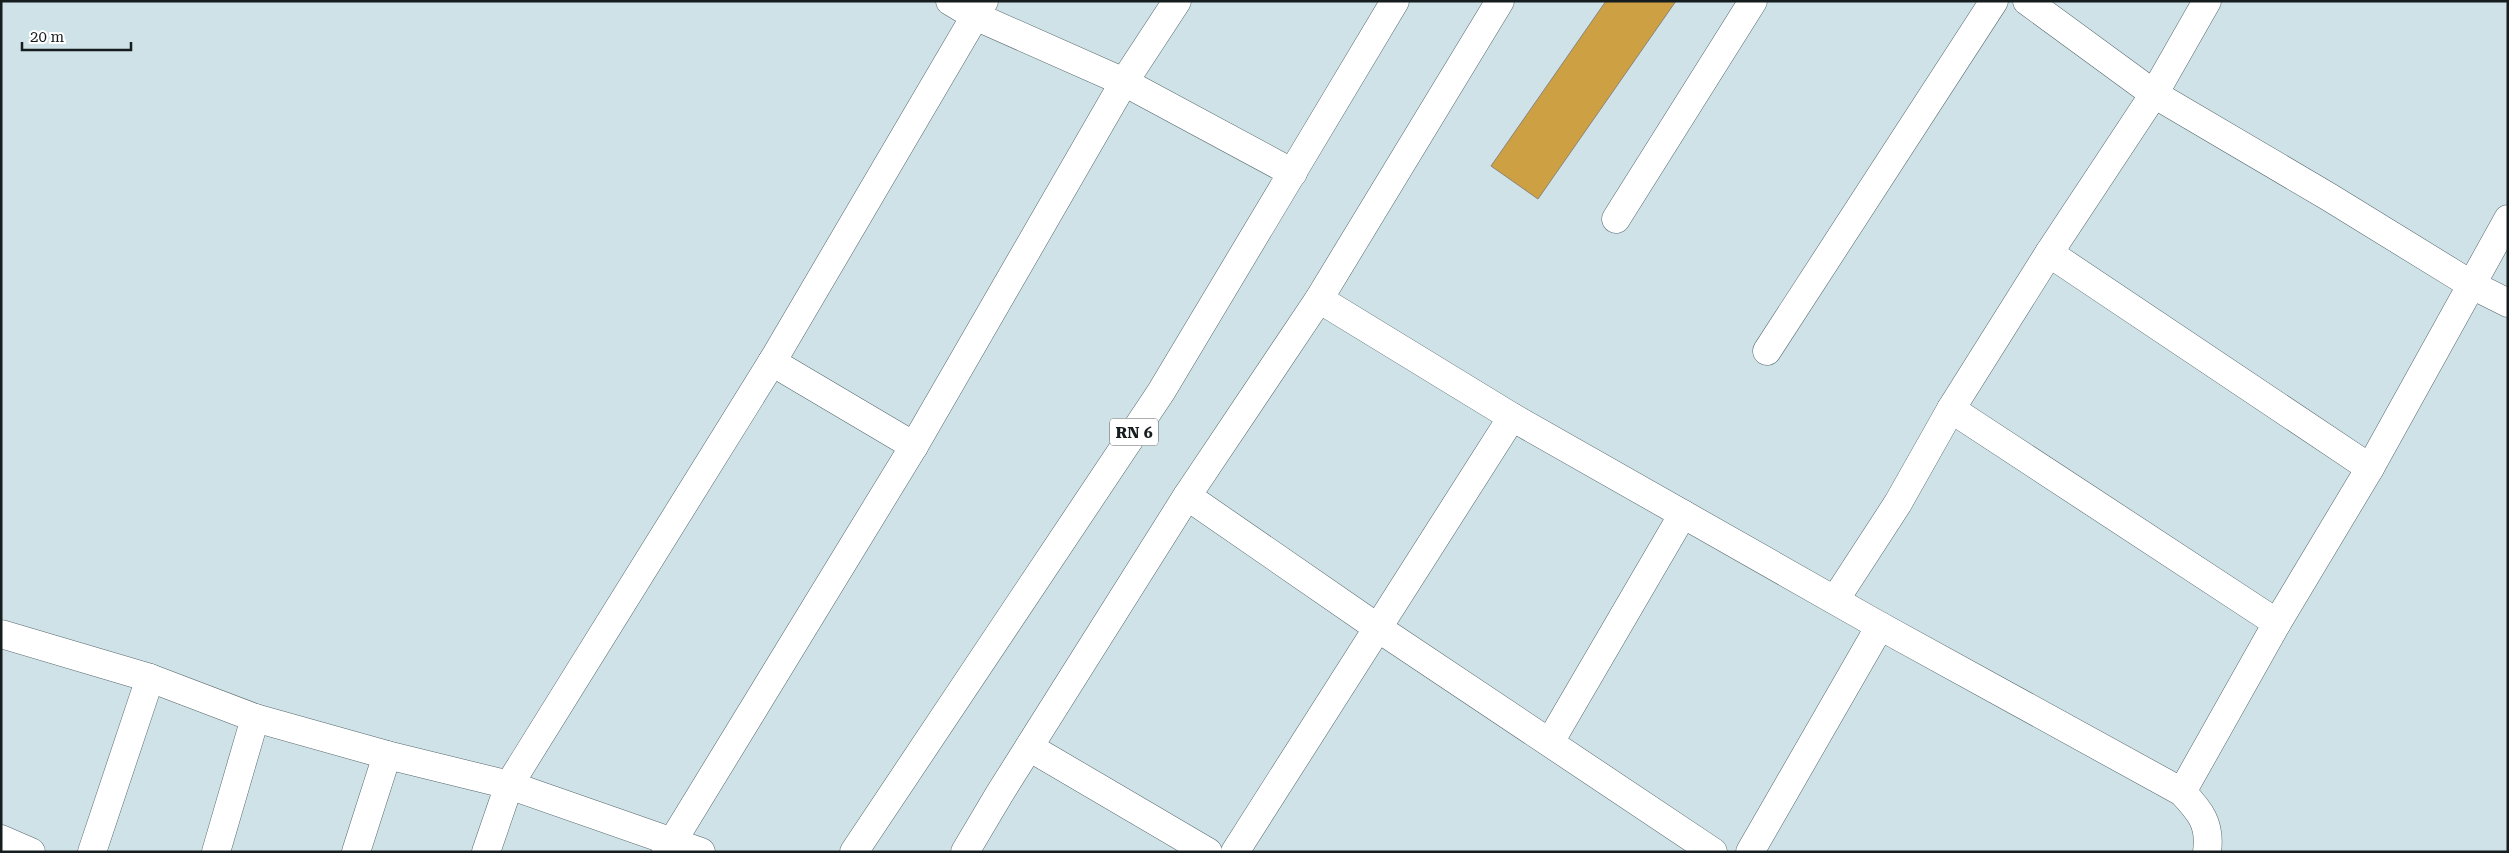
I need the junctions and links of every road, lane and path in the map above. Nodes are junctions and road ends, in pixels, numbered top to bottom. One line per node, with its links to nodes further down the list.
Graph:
1 (950, 1): 9 (street)
2 (1176, 1): 10 (street)
3 (1395, 1): 12 (street, RN 6)
4 (1500, 1): 17 (street)
5 (1753, 1): 13 (street)
6 (1994, 1): 19 (street)
7 (2027, 1): 11 (street)
8 (2207, 1): 11 (street)
9 (980, 9): 10 (street); 20 (street)
10 (1124, 82): 12 (street); 23 (street)
11 (2154, 94): 15 (street); 16 (street)
12 (1293, 173): 47 (street, RN 6)
13 (1616, 219)
14 (2508, 219): 16 (street)
15 (2049, 254): 21 (street); 24 (street)
16 (2472, 285): 18 (street); 24 (street)
17 (1319, 299): 22 (street); 25 (street)
18 (2508, 303)
19 (1767, 351)
20 (772, 362): 23 (street); 37 (street)
21 (1951, 409): 27 (street); 28 (street)
22 (1512, 417): 26 (street); 30 (street)
23 (914, 446): 40 (street)
24 (2370, 468): 28 (street)
25 (1187, 496): 30 (street); 35 (street)
26 (1683, 514): 27 (street); 34 (street)
27 (1836, 600): 29 (street)
28 (2277, 623): 38 (street)
29 (1880, 626): 38 (street); 52 (street)
30 (1378, 628): 34 (street); 50 (street)
31 (1, 634): 32 (street)
32 (150, 678): 33 (street); 42 (street)
33 (254, 718): 36 (street); 43 (street)
34 (1550, 742): 51 (street)
35 (1029, 747): 48 (street); 49 (street)
36 (387, 755): 37 (street); 44 (street)
37 (509, 785): 40 (street); 45 (street)
38 (2182, 792): 53 (street)
39 (1, 840): 41 (street)
40 (669, 847): 46 (street)
41 (31, 852)
42 (92, 852)
43 (216, 852)
44 (356, 852)
45 (486, 852)
46 (701, 852)
47 (854, 852)
48 (965, 852)
49 (1208, 852)
50 (1234, 852)
51 (1713, 852)
52 (1750, 852)
53 (2206, 852)

